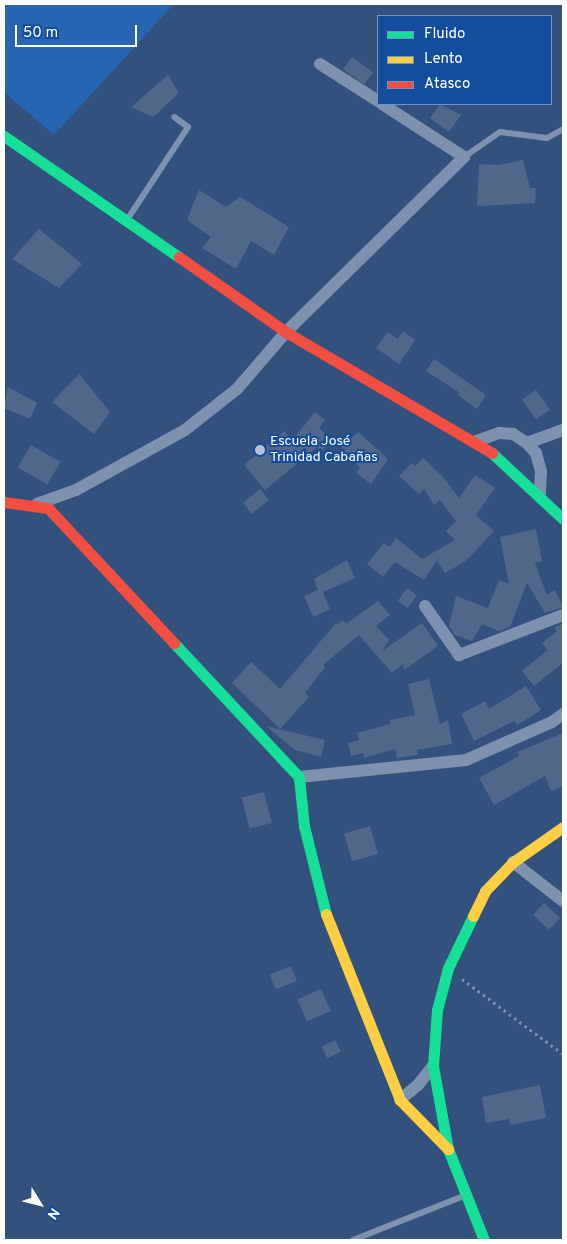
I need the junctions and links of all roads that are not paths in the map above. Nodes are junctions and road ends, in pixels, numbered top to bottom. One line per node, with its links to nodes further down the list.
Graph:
1 (320, 64): 2 (street)
2 (377, 101)
3 (384, 105): 7 (street)
4 (174, 117): 8 (lane)
5 (563, 129): 7 (lane)
6 (4, 136): 8 (street)
7 (464, 157): 9 (street)
8 (126, 221): 9 (street)
9 (286, 332): 11 (street); 15 (street)
10 (563, 430): 12 (street)
11 (474, 442): 12 (street); 13 (street)
12 (527, 444): 13 (street)
13 (540, 494): 16 (street)
14 (4, 502): 15 (street)
15 (37, 504): 20 (street)
16 (563, 519)
17 (425, 606): 18 (street)
18 (563, 615)
19 (563, 714): 20 (street)
20 (299, 777): 25 (street)
21 (563, 827): 22 (street)
22 (514, 862): 23 (street); 24 (street)
23 (563, 901)
24 (433, 1066): 25 (street); 26 (street)
25 (400, 1100): 26 (street)
26 (448, 1149): 27 (street)
27 (467, 1195): 28 (lane); 29 (street)
28 (353, 1240)
29 (484, 1240)

